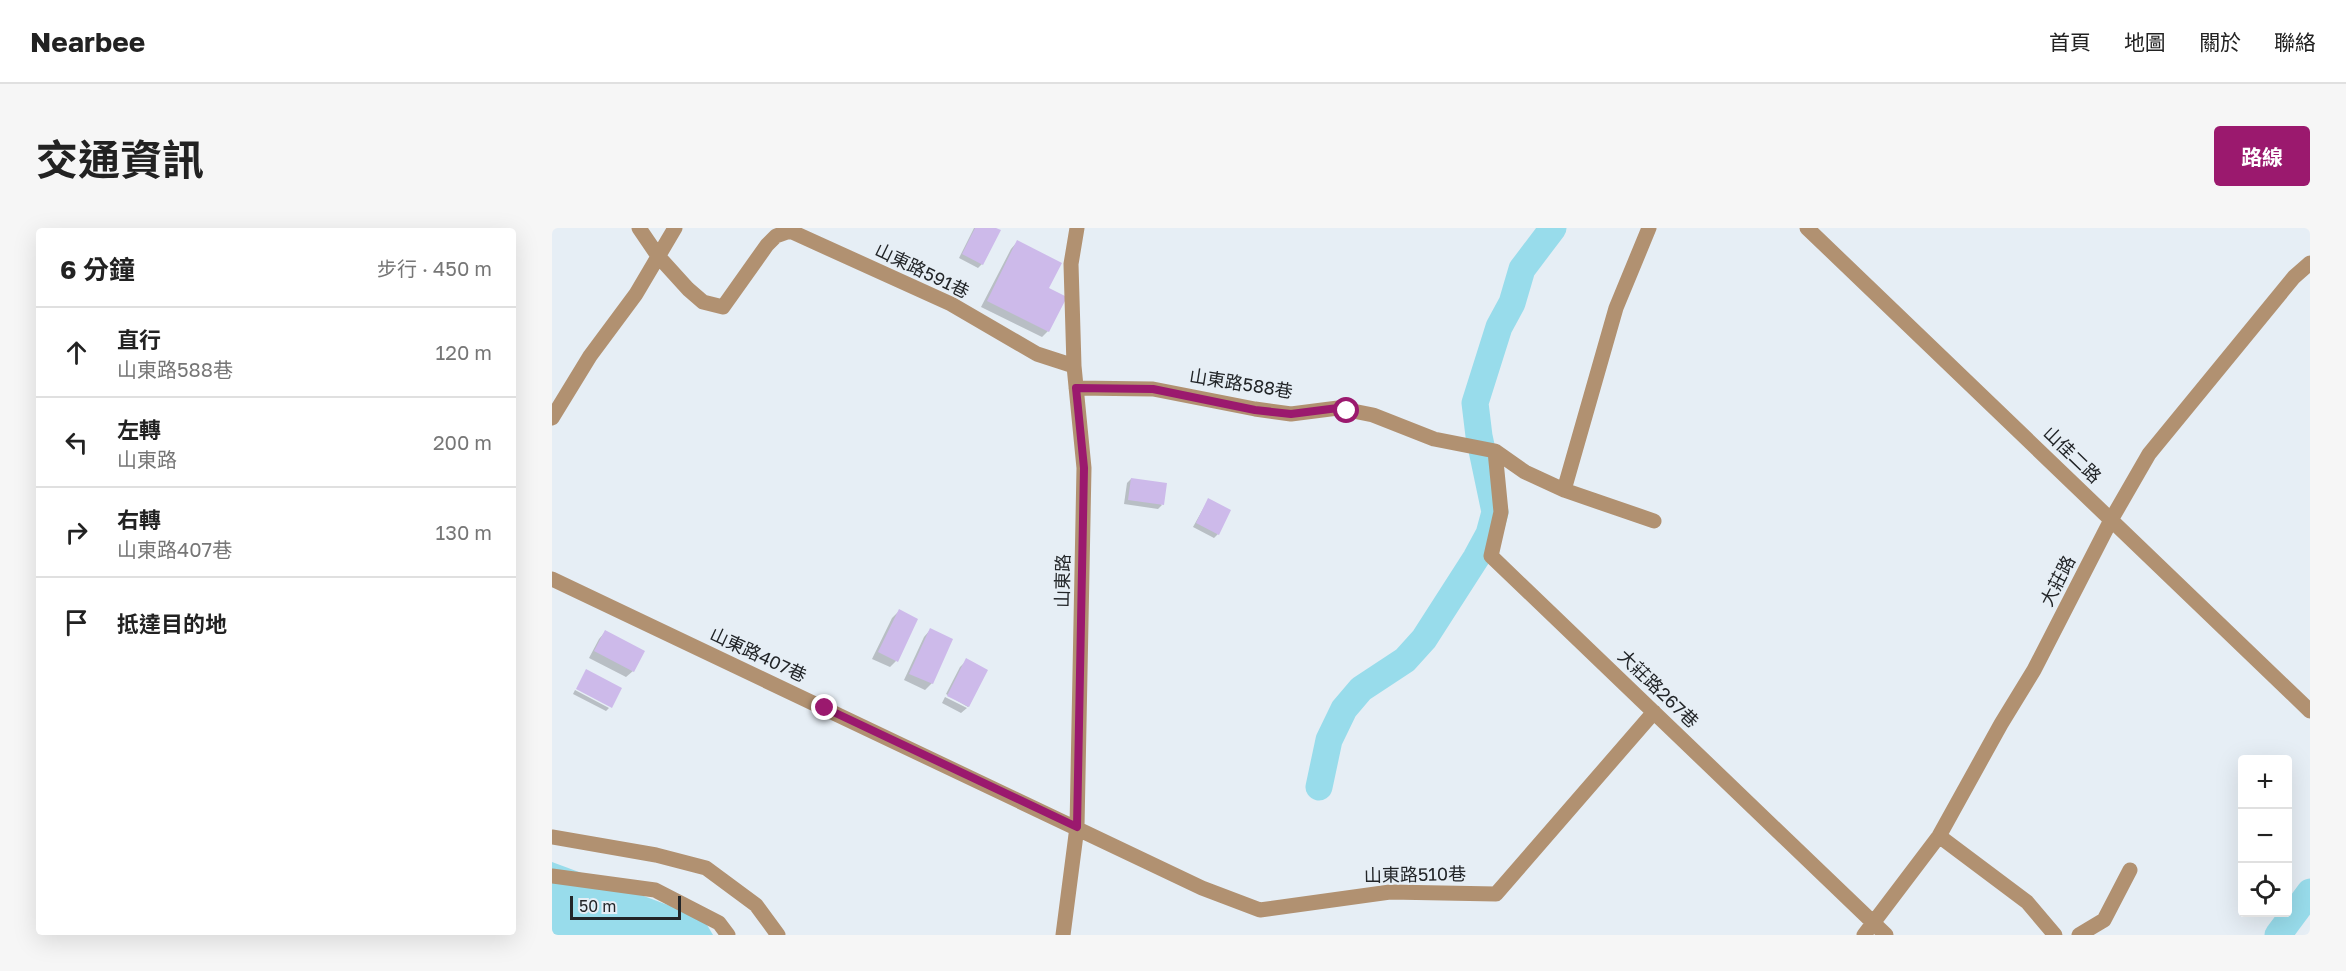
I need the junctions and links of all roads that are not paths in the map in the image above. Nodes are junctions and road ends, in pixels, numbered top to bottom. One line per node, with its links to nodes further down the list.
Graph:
1 (639, 228): 6 (street, 山東路591巷)
2 (675, 228): 6 (street)
3 (1077, 228): 8 (street, 山東路)
4 (1649, 228): 12 (street)
5 (1807, 228): 13 (street, 山佳二路)
6 (658, 256): 8 (street, 山東路591巷); 10 (street)
7 (2310, 262): 13 (street, 大莊路)
8 (1074, 366): 9 (street, 山東路)
9 (1076, 388): 11 (street, 山東路588巷); 18 (street, 山東路)
10 (552, 418)
11 (1495, 452): 12 (street, 山東路588巷); 17 (street, 大莊路267巷)
12 (1564, 490): 14 (street, 山東路588巷)
13 (2111, 520): 16 (street, 山佳二路); 19 (street, 大莊路)
14 (1654, 521)
15 (552, 579): 18 (street, 山東路407巷)
16 (2310, 711)
17 (1654, 712): 18 (street, 山東路510巷); 23 (street, 大莊路267巷)
18 (1077, 827): 26 (street, 山東路)
19 (1939, 836): 23 (street, 大莊路); 28 (street)
20 (552, 837): 25 (street)
21 (2130, 870): 29 (street)
22 (552, 876): 24 (street)
23 (1869, 929): 27 (street, 大莊路267巷)
24 (728, 935)
25 (778, 935)
26 (1063, 935)
27 (1886, 935)
28 (2055, 935)
29 (2079, 935)

